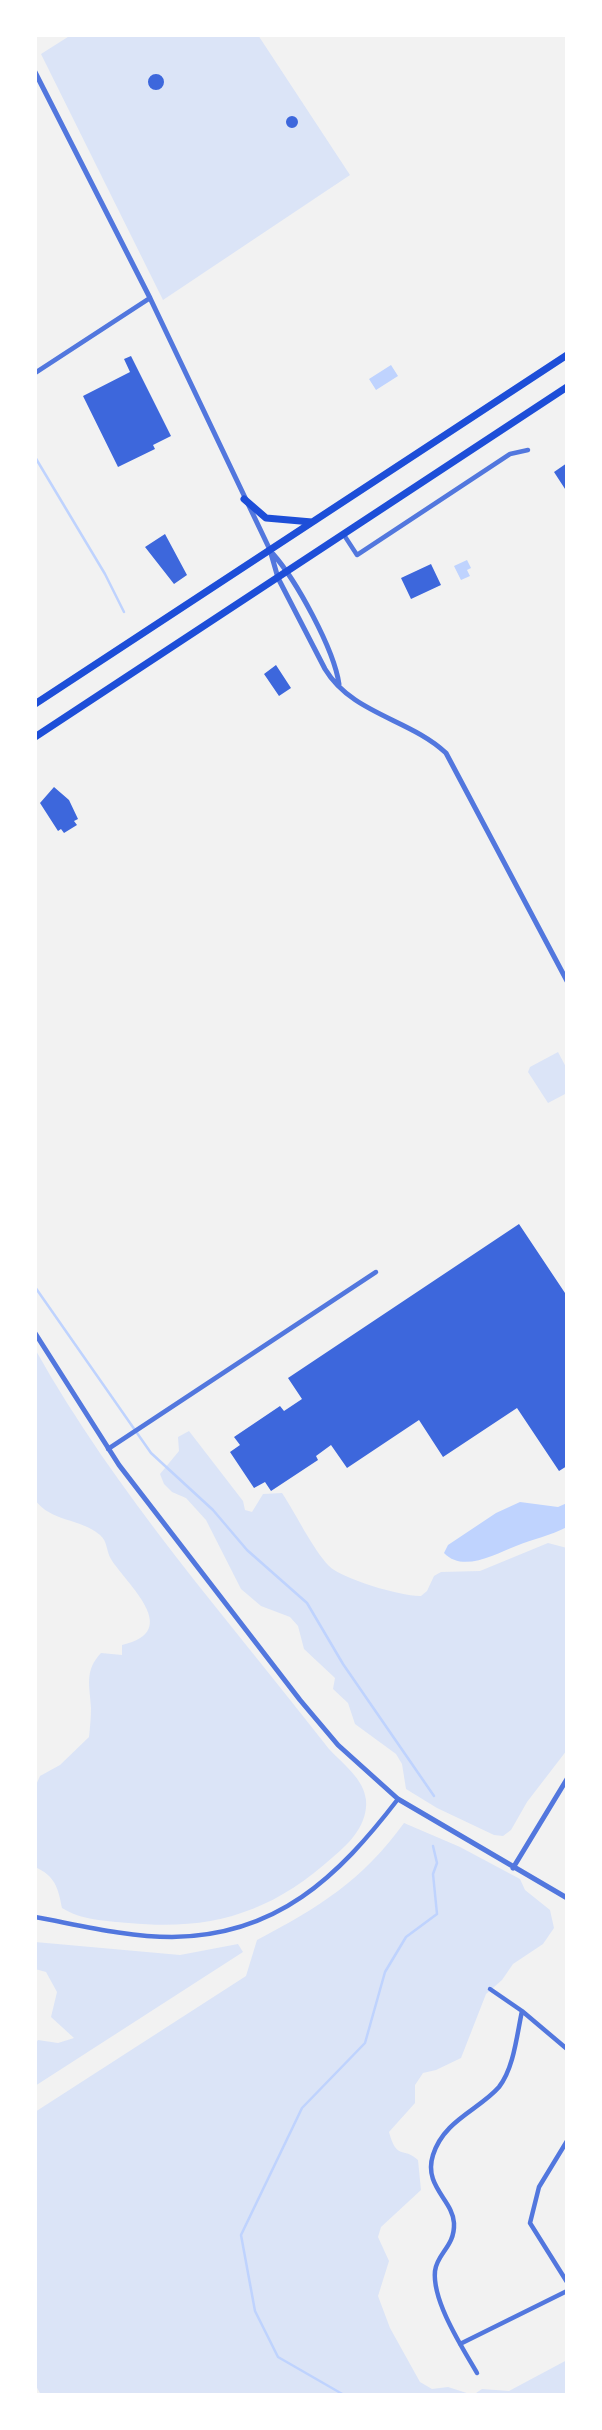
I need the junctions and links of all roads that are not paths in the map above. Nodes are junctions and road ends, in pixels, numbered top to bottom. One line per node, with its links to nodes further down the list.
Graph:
1 (35, 72): 2 (street)
2 (150, 299): 4 (street); 7 (street)
3 (567, 355): 8 (main road)
4 (35, 373)
5 (567, 387): 9 (main road)
6 (528, 450): 9 (street)
7 (244, 499): 8 (main road); 10 (street)
8 (313, 522): 10 (main road)
9 (344, 534): 11 (main road)
10 (270, 550): 11 (street); 12 (street); 14 (main road)
11 (288, 571): 12 (main road); 13 (street)
12 (278, 578): 13 (street); 15 (main road)
13 (339, 684): 16 (street)
14 (35, 704)
15 (35, 737)
16 (567, 981)
17 (376, 1272): 19 (street)
18 (35, 1332): 19 (street)
19 (108, 1449): 21 (street)
20 (567, 1779): 22 (street)
21 (398, 1799): 22 (street); 24 (street)
22 (513, 1868): 23 (street)
23 (567, 1898)
24 (35, 1917)
25 (490, 1989): 26 (street)
26 (522, 2011): 27 (street); 31 (street)
27 (567, 2049)
28 (567, 2141): 29 (street)
29 (567, 2282)
30 (567, 2291): 31 (street)
31 (460, 2344): 32 (street)
32 (477, 2373)

